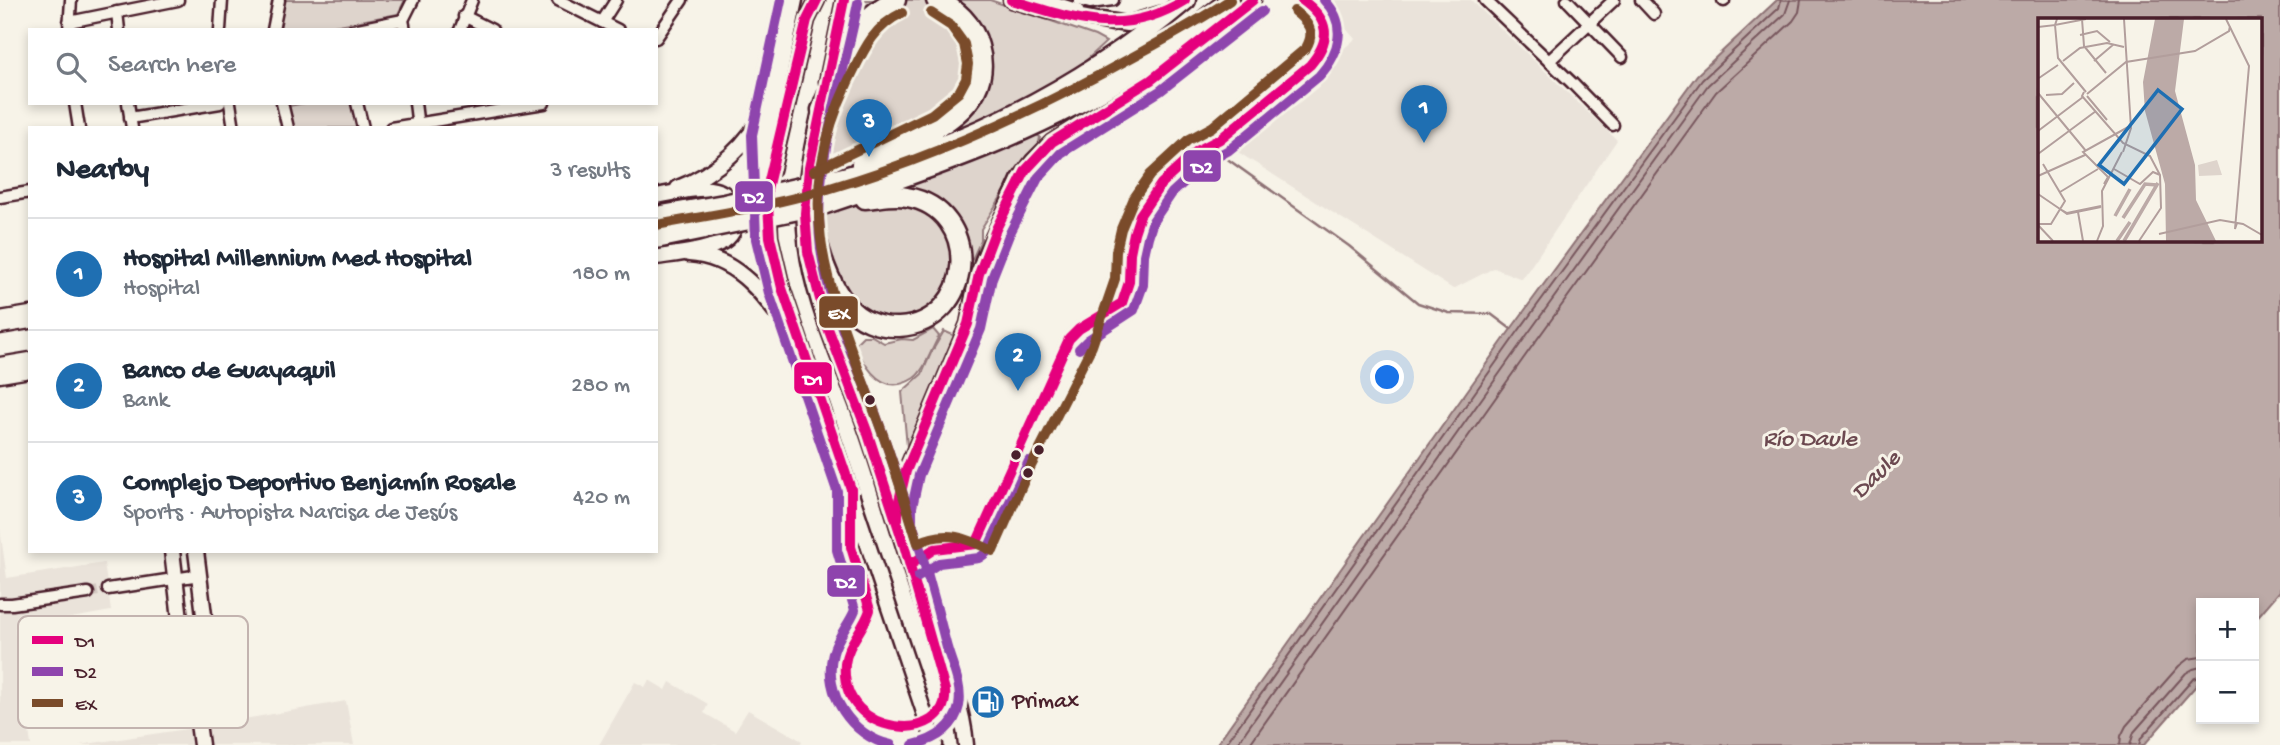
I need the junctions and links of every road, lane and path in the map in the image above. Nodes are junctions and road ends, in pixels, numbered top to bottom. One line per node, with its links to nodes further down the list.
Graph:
1 (71, 0): 34 (street)
2 (222, 0): 36 (street)
3 (279, 0): 37 (street)
4 (413, 0): 33 (street)
5 (472, 0): 28 (street)
6 (558, 0): 30 (street)
7 (616, 0): 30 (street)
8 (682, 0): 42 (street)
9 (795, 0): 46 (main road)
10 (817, 0): 66 (main road)
11 (844, 0): 56 (main road)
12 (896, 0): 56 (highway)
13 (936, 0): 65 (highway)
14 (1011, 0): 31 (main road)
15 (1041, 0): 31 (main road)
16 (1113, 0): 25 (street)
17 (1186, 0): 31 (main road); 64 (highway)
18 (1230, 0): 45 (highway)
19 (1253, 0): 29 (main road)
20 (1485, 0): 44 (street)
21 (1567, 0): 32 (street)
22 (1614, 0): 32 (street)
23 (1641, 0): 27 (street)
24 (172, 1): 26 (street)
25 (1087, 1)
26 (117, 12): 34 (street); 35 (street)
27 (1654, 14)
28 (464, 16): 39 (street); 40 (street)
29 (1227, 21): 45 (main road); 84 (main road)
30 (602, 22): 41 (street)
31 (1112, 23)
32 (1589, 23): 43 (street); 44 (street)
33 (404, 25): 38 (street)
34 (69, 26)
35 (119, 28)
36 (220, 28)
37 (273, 28)
38 (373, 28)
39 (461, 28)
40 (488, 28)
41 (614, 28)
42 (658, 35)
43 (1622, 57)
44 (1549, 61): 59 (street)
45 (1134, 72): 64 (highway)
46 (777, 79): 66 (main road); 68 (main road)
47 (75, 105): 60 (street)
48 (128, 105): 57 (street)
49 (211, 105): 57 (street)
50 (230, 105): 61 (street)
51 (282, 105): 62 (street)
52 (357, 105): 63 (street)
53 (415, 105): 58 (street)
54 (519, 105): 55 (street)
55 (470, 109): 58 (street)
56 (821, 110): 70 (main road)
57 (131, 123)
58 (418, 125)
59 (1613, 125)
60 (79, 126)
61 (234, 126)
62 (288, 126)
63 (363, 126)
64 (956, 149): 65 (highway); 71 (highway)
65 (823, 183): 72 (highway, bridge)
66 (767, 189): 80 (main road)
67 (28, 192): 69 (street)
68 (658, 196): 74 (main road)
69 (0, 197)
70 (806, 197): 71 (highway); 84 (main road)
71 (823, 205): 73 (highway, bridge)
72 (658, 216)
73 (658, 239)
74 (677, 254): 75 (main road); 80 (main road)
75 (658, 257)
76 (28, 314): 77 (main road)
77 (0, 319)
78 (28, 321): 79 (main road)
79 (0, 326)
80 (801, 344): 94 (main road)
81 (28, 360): 82 (main road)
82 (1, 370): 83 (main road)
83 (28, 370)
84 (899, 528): 95 (main road)
85 (172, 553): 88 (main road)
86 (197, 553): 87 (main road)
87 (200, 575): 88 (street); 93 (main road)
88 (176, 579): 89 (street); 92 (main road)
89 (108, 590)
90 (89, 593): 91 (street)
91 (0, 604)
92 (181, 616)
93 (205, 616)
94 (935, 745)
95 (966, 745)

